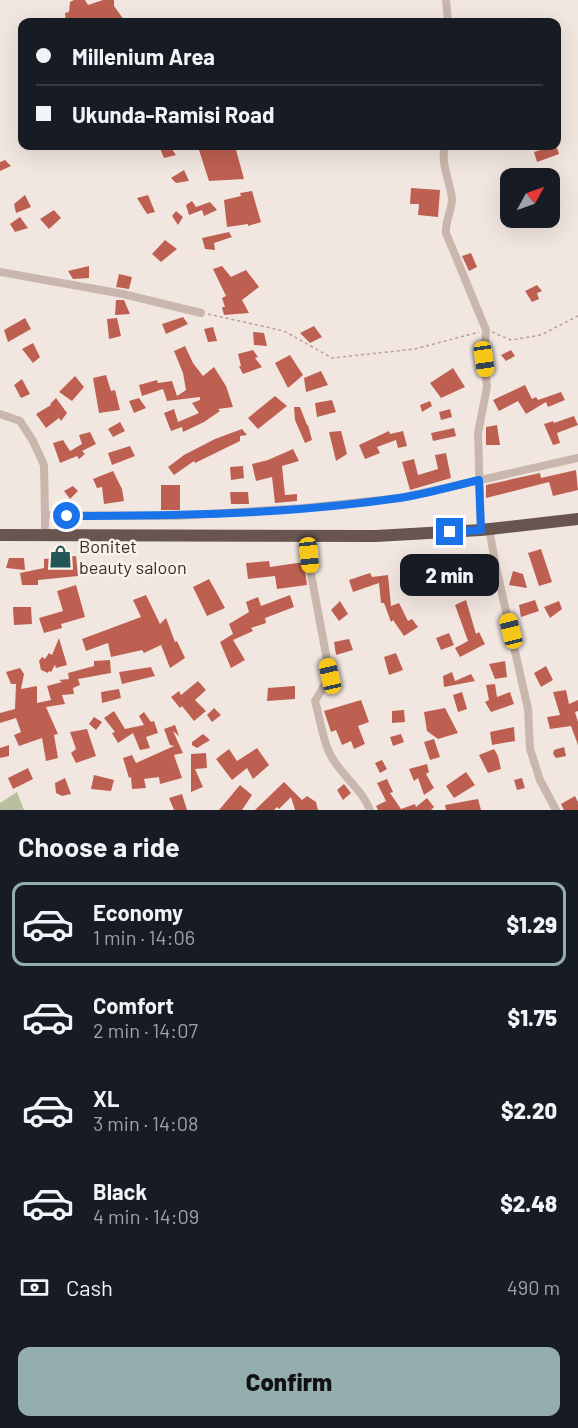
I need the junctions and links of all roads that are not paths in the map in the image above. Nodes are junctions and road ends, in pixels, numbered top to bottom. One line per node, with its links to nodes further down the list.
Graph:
1 (446, 0): 2 (street)
2 (448, 18)
3 (444, 150): 8 (street)
4 (0, 272): 5 (street)
5 (201, 313)
6 (0, 414): 9 (street)
7 (578, 458): 8 (street)
8 (479, 480): 9 (street); 11 (street)
9 (45, 516): 13 (street)
10 (578, 519): 11 (highway)
11 (485, 529): 14 (highway); 16 (street)
12 (0, 535): 13 (highway)
13 (45, 535): 14 (highway)
14 (307, 537): 15 (street)
15 (370, 810)
16 (556, 810)

